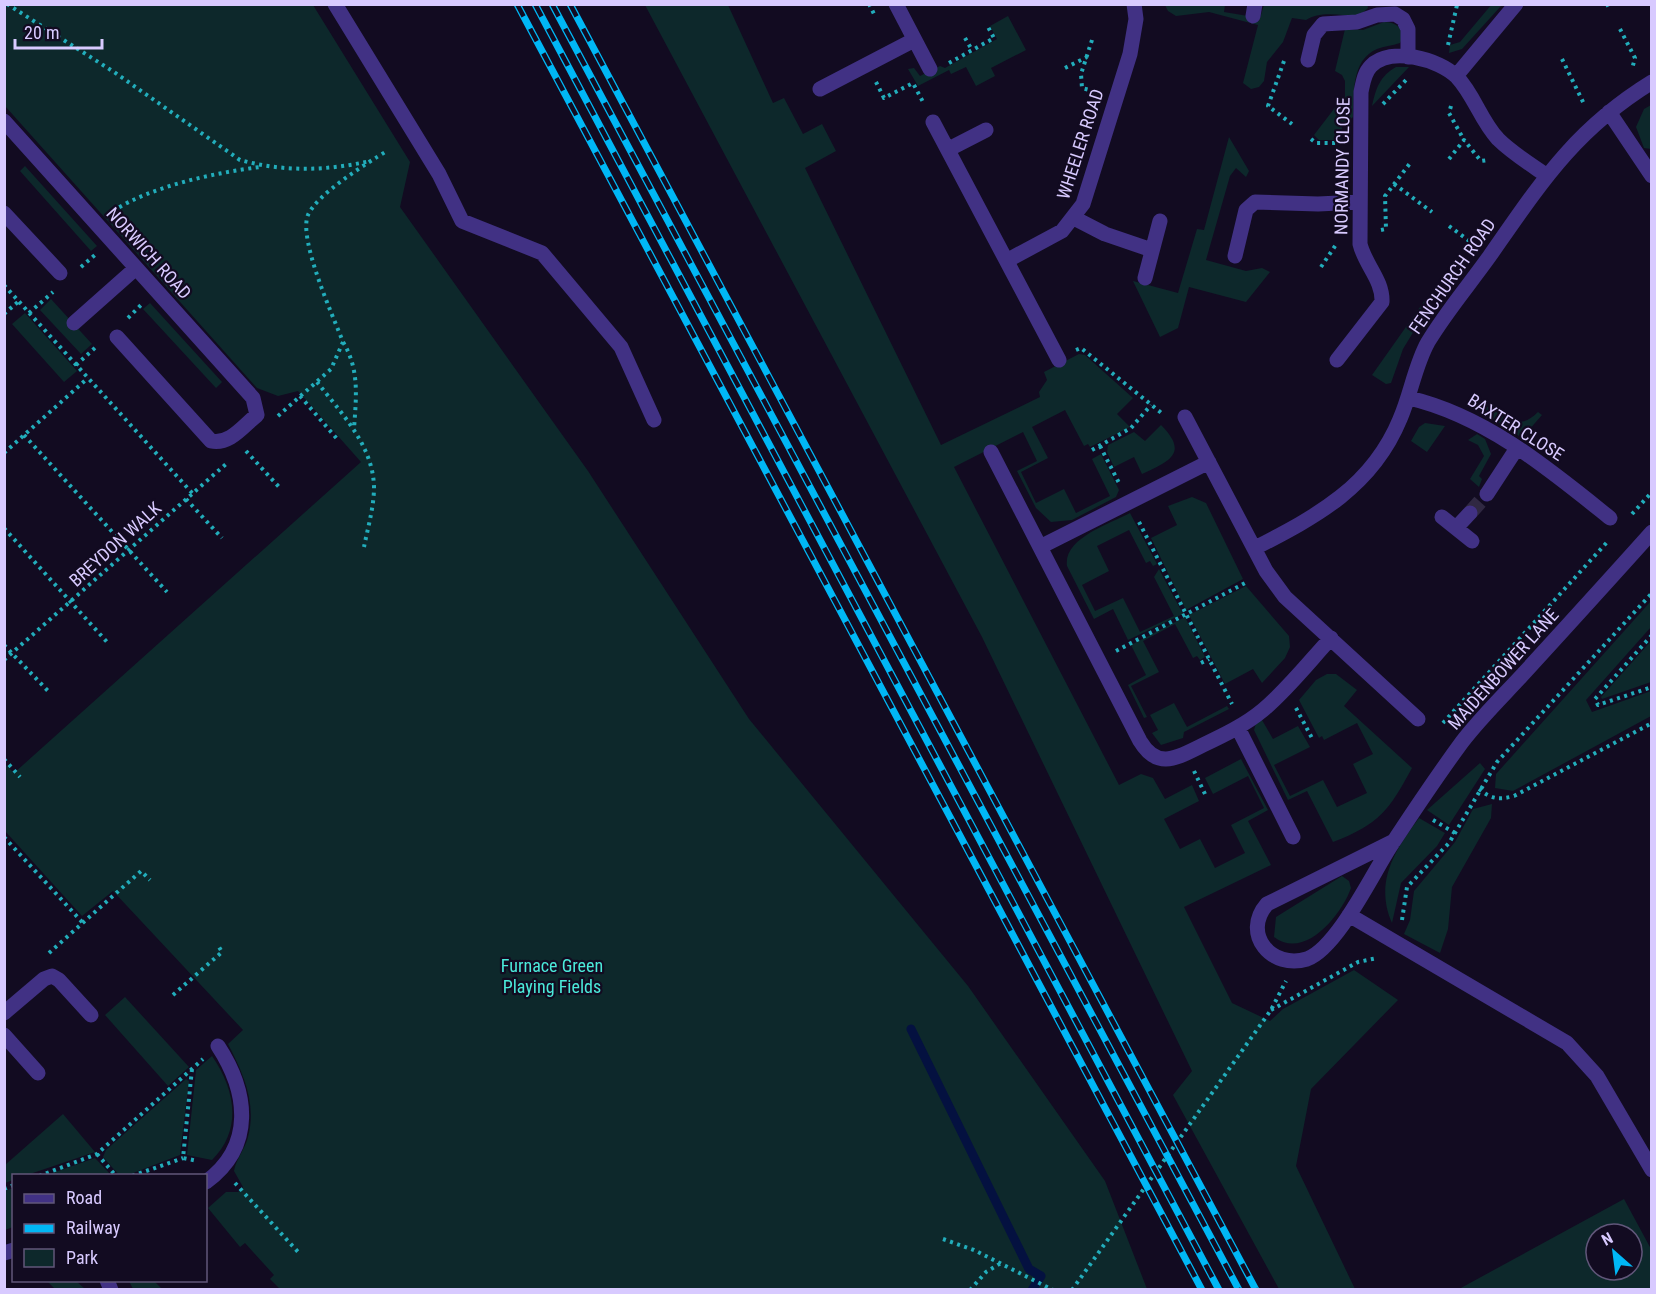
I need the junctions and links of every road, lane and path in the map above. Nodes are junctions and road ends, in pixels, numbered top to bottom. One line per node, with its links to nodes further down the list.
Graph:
1 (7, 4): 43 (path)
2 (336, 4): 78 (street)
3 (896, 4): 11 (street)
4 (1134, 4): 27 (street, WHEELER ROAD)
5 (1516, 4): 22 (street)
6 (1457, 5): 20 (path)
7 (1374, 10): 15 (street); 17 (street)
8 (988, 27): 13 (path)
9 (1620, 29): 26 (path)
10 (965, 38): 13 (path)
11 (914, 40): 18 (street); 19 (street)
12 (1092, 40): 14 (path)
13 (972, 50): 19 (path)
14 (1087, 57): 21 (path); 27 (path)
15 (1412, 58): 20 (street, NORMANDY CLOSE); 34 (path); 34 (street, NORMANDY CLOSE)
16 (1562, 59): 31 (path)
17 (1308, 60): 32 (path)
18 (867, 64): 24 (path); 25 (street)
19 (937, 67)
20 (1443, 67): 22 (street, NORMANDY CLOSE)
21 (1065, 68)
22 (1456, 76): 44 (street, NORMANDY CLOSE)
23 (1652, 82): 26 (street, FENCHURCH ROAD)
24 (913, 83)
25 (820, 89)
26 (1636, 92): 29 (street, FENCHURCH ROAD)
27 (1116, 97): 50 (street, WHEELER ROAD)
28 (1454, 97): 37 (path)
29 (1609, 112): 31 (street, FENCHURCH ROAD); 45 (street)
30 (933, 122): 39 (street)
31 (1594, 123): 44 (street, FENCHURCH ROAD)
32 (1292, 124)
33 (6, 125): 52 (street, NORWICH ROAD)
34 (1361, 126): 38 (street, NORMANDY CLOSE)
35 (986, 130): 39 (street)
36 (1311, 139): 38 (path)
37 (1464, 140)
38 (1361, 144): 47 (street, NORMANDY CLOSE)
39 (949, 149): 58 (street)
40 (387, 151): 41 (path)
41 (370, 161): 43 (path); 68 (path)
42 (1412, 162): 46 (path)
43 (263, 166): 52 (path)
44 (1546, 175): 57 (street, FENCHURCH ROAD)
45 (1652, 176)
46 (1394, 184): 48 (path); 54 (path)
47 (1360, 202): 54 (street, NORMANDY CLOSE); 56 (street)
48 (1432, 212)
49 (4, 213): 60 (street)
50 (1074, 218): 55 (street); 58 (street, WHEELER ROAD)
51 (1160, 221): 55 (street)
52 (96, 224): 59 (street, NORWICH ROAD)
53 (1449, 226): 57 (path)
54 (1360, 237): 70 (street)
55 (1152, 250): 61 (street)
56 (1235, 256)
57 (1489, 256): 74 (street, FENCHURCH ROAD)
58 (1008, 260): 69 (street)
59 (136, 268): 63 (street, NORWICH ROAD); 66 (street)
60 (60, 273)
61 (1145, 278)
62 (4, 285): 64 (path)
63 (156, 291): 67 (path); 76 (street, NORWICH ROAD)
64 (19, 301): 65 (path); 71 (path)
65 (4, 314)
66 (74, 323)
67 (118, 331): 76 (street)
68 (343, 342): 72 (path); 79 (path)
69 (1059, 360): 75 (path)
70 (1337, 360)
71 (88, 378): 80 (path); 92 (path)
72 (317, 382): 73 (path); 79 (path)
73 (300, 396): 76 (path); 81 (path)
74 (1409, 398): 83 (street, BAXTER CLOSE); 108 (street, FENCHURCH ROAD)
75 (1151, 405): 77 (path); 82 (path)
76 (257, 415)
77 (1185, 417): 88 (street)
78 (654, 420)
79 (354, 430): 106 (path)
80 (24, 435): 86 (path); 109 (path)
81 (338, 440)
82 (1100, 446): 84 (path); 95 (path)
83 (1517, 448): 93 (street); 98 (street, BAXTER CLOSE)
84 (1092, 450)
85 (991, 452): 107 (street)
86 (4, 453)
87 (235, 455): 90 (path)
88 (1209, 462): 95 (street); 108 (street)
89 (227, 463): 92 (path, BREYDON WALK)
90 (280, 488)
91 (1652, 492): 99 (path)
92 (193, 494): 94 (path, BREYDON WALK)
93 (1487, 494)
94 (186, 499): 104 (path); 109 (path, BREYDON WALK)
95 (1129, 502): 107 (street); 110 (path)
96 (1470, 513): 101 (street)
97 (1442, 517): 101 (street)
98 (1610, 518)
99 (1628, 519)
100 (4, 528): 115 (path)
101 (1456, 528): 105 (street)
102 (1652, 532): 139 (street, MAIDENBOWER LANE)
103 (1611, 537): 130 (path)
104 (222, 538)
105 (1472, 541)
106 (364, 547)
107 (1041, 547): 124 (street)
108 (1255, 548): 112 (street)
109 (129, 550): 113 (path); 115 (path, BREYDON WALK)
110 (1161, 565): 111 (path); 116 (path)
111 (1155, 569)
112 (1266, 571): 116 (path); 118 (street)
113 (167, 592)
114 (1652, 593): 136 (path)
115 (71, 602): 119 (path); 121 (path, BREYDON WALK)
116 (1186, 614): 122 (path); 124 (path)
117 (1652, 635): 126 (path)
118 (1331, 638): 127 (street); 129 (street)
119 (107, 642)
120 (4, 645): 121 (path)
121 (12, 653): 123 (path, BREYDON WALK); 128 (path)
122 (1209, 659): 125 (path); 132 (path)
123 (4, 660)
124 (1098, 660): 132 (street)
125 (1201, 663)
126 (1652, 687)
127 (1284, 691): 132 (street); 133 (path)
128 (49, 692)
129 (1418, 719)
130 (1443, 723)
131 (1652, 723): 136 (path)
132 (1243, 724): 138 (street)
133 (1313, 740)
134 (4, 759): 135 (path)
135 (20, 777)
136 (1479, 789): 143 (path)
137 (4, 837): 142 (path)
138 (1293, 837)
139 (1394, 841): 141 (street, MAIDENBOWER LANE); 145 (street, MAIDENBOWER LANE)
140 (150, 880): 142 (path)
141 (1349, 915): 143 (street); 145 (street, MAIDENBOWER LANE)
142 (83, 923): 146 (path)
143 (1392, 942): 148 (path); 158 (street)
144 (219, 947): 147 (path)
145 (1296, 962): 148 (path)
146 (42, 981): 149 (street); 150 (street)
147 (173, 995)
148 (1271, 1010): 168 (path)
149 (4, 1013)
150 (92, 1015)
151 (4, 1035): 154 (street)
152 (218, 1046): 153 (path); 157 (street)
153 (192, 1069): 155 (path); 156 (path)
154 (38, 1073)
155 (97, 1154): 159 (path); 160 (path)
156 (183, 1158): 157 (path); 161 (path)
157 (219, 1170): 162 (street); 164 (path)
158 (1652, 1170)
159 (44, 1174)
160 (114, 1174)
161 (138, 1174)
162 (207, 1180)
163 (943, 1239): 165 (path)
164 (299, 1253)
165 (1002, 1263): 166 (path); 167 (path)
166 (1051, 1288)
167 (970, 1290)
168 (1072, 1290)

